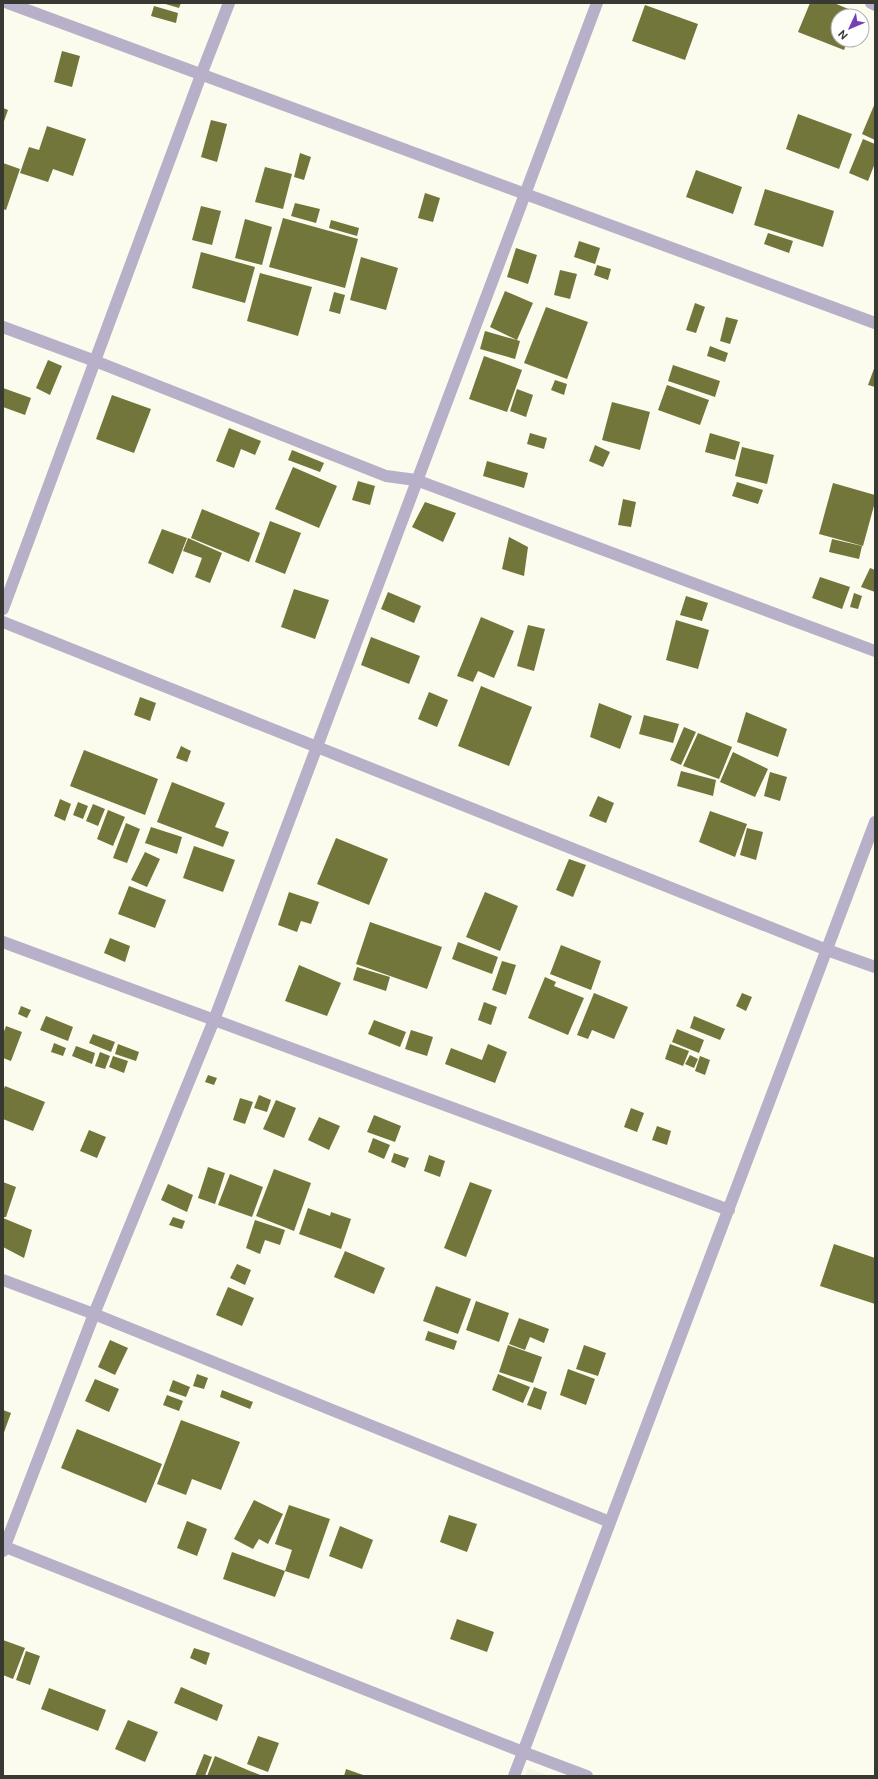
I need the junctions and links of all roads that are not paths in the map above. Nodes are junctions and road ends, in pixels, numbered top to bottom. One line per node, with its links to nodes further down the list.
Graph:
1 (8, 3): 6 (street)
2 (229, 3): 6 (street)
3 (597, 3): 7 (street)
4 (871, 3): 5 (street)
5 (875, 4)
6 (201, 75): 7 (street); 10 (street)
7 (524, 194): 8 (street); 11 (street)
8 (875, 323)
9 (3, 327): 10 (street)
10 (95, 361): 11 (street); 12 (street)
11 (416, 480): 14 (street); 15 (street)
12 (3, 609)
13 (3, 622): 15 (street)
14 (875, 650)
15 (317, 746): 18 (street); 20 (street)
16 (875, 822): 18 (street)
17 (3, 942): 20 (street)
18 (827, 950): 19 (street); 21 (street)
19 (875, 967)
20 (214, 1020): 21 (street); 23 (street)
21 (729, 1210): 24 (street)
22 (3, 1280): 23 (street)
23 (94, 1314): 24 (street); 25 (street)
24 (610, 1522): 26 (street)
25 (4, 1548): 26 (street)
26 (523, 1752): 27 (street); 28 (street)
27 (514, 1776)
28 (587, 1776)

